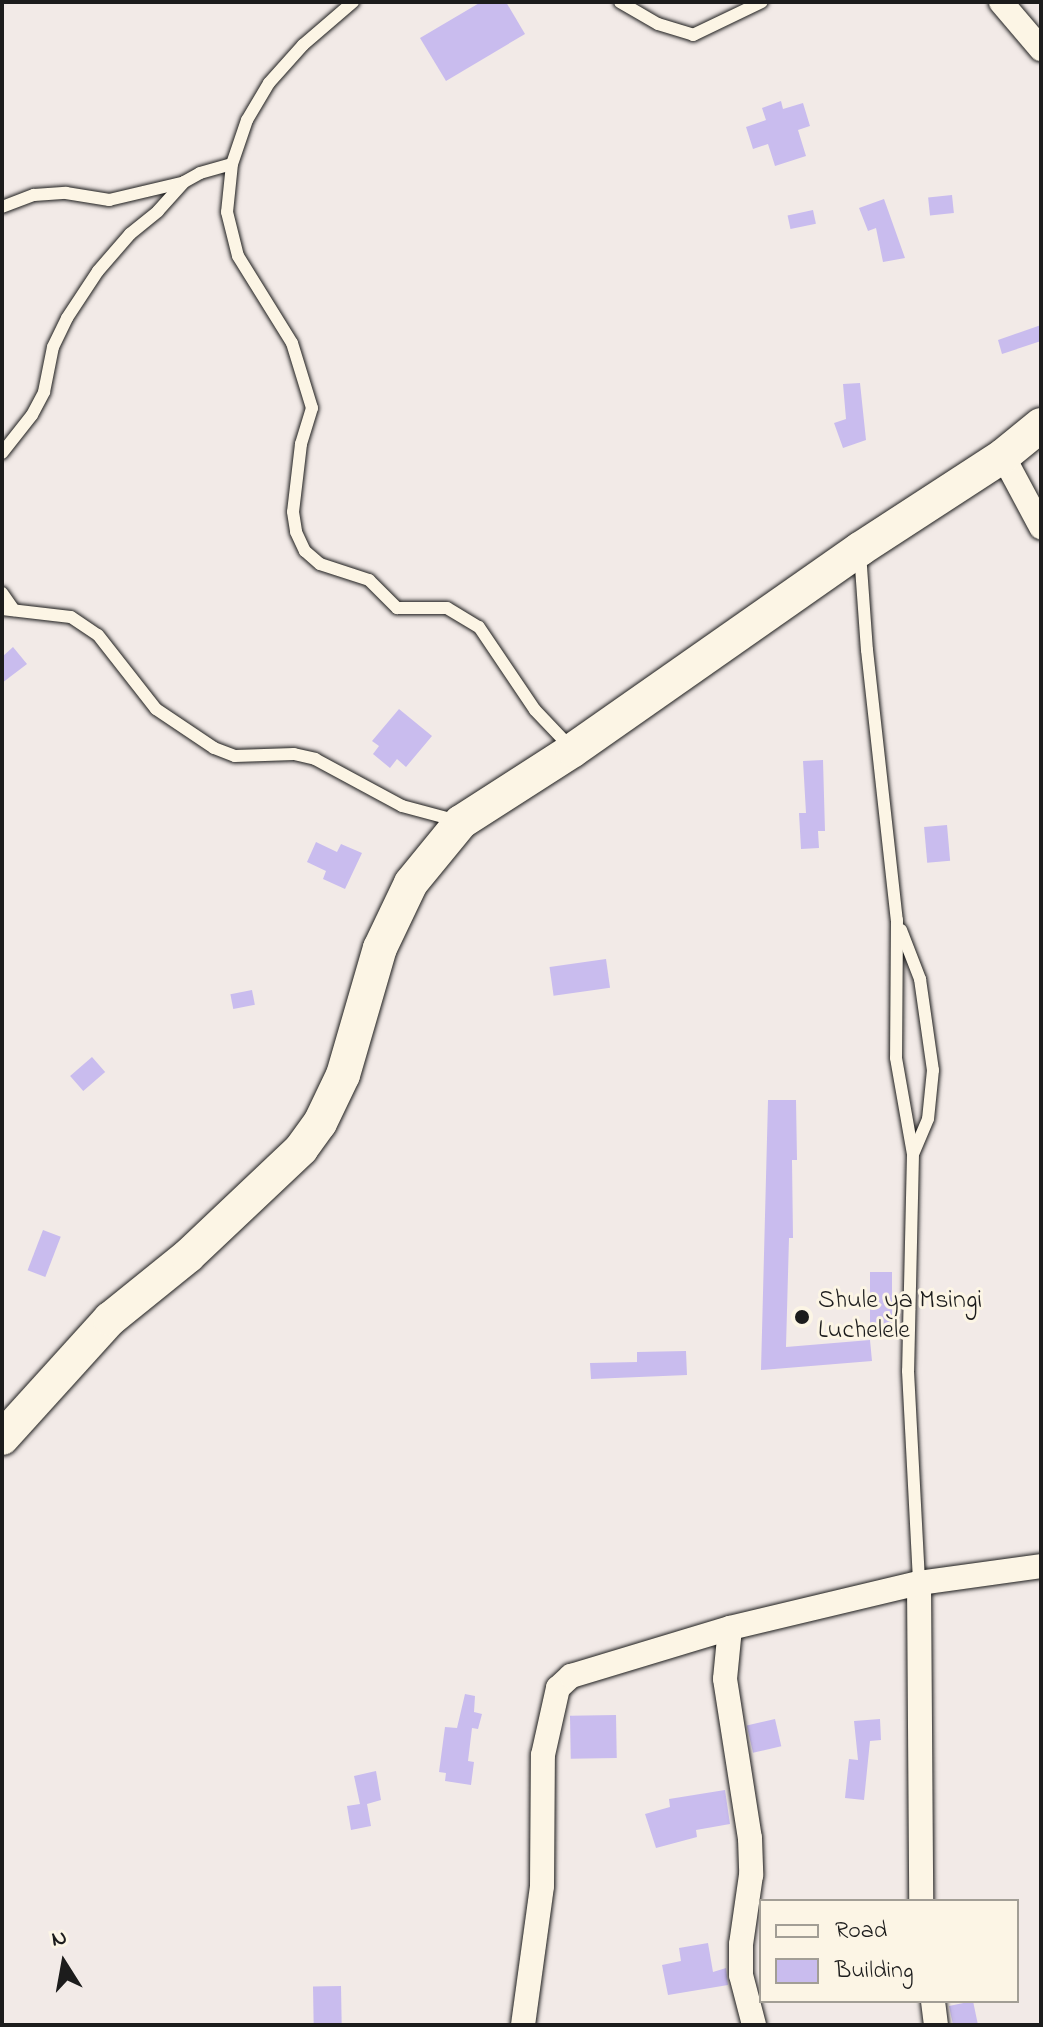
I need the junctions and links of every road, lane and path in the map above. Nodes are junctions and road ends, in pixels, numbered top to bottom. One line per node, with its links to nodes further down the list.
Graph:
1 (353, 2): 6 (lane)
2 (620, 2): 3 (lane)
3 (762, 2)
4 (1001, 2): 5 (street)
5 (1041, 49)
6 (232, 164): 7 (lane); 16 (lane)
7 (184, 182): 8 (lane); 10 (lane)
8 (2, 207)
9 (1041, 425): 11 (main road)
10 (2, 453)
11 (1003, 456): 12 (street); 13 (main road)
12 (1041, 527)
13 (860, 549): 16 (main road); 18 (lane)
14 (2, 593): 15 (lane)
15 (8, 609): 17 (lane)
16 (573, 750): 17 (main road)
17 (461, 822): 20 (main road)
18 (897, 920): 19 (lane); 19 (lane)
19 (913, 1154): 22 (lane)
20 (2, 1438)
21 (1041, 1566): 22 (street)
22 (919, 1583): 23 (street); 24 (street)
23 (730, 1628): 26 (street); 27 (street)
24 (921, 1899)
25 (933, 2003): 28 (street)
26 (523, 2025)
27 (754, 2025)
28 (936, 2025)

